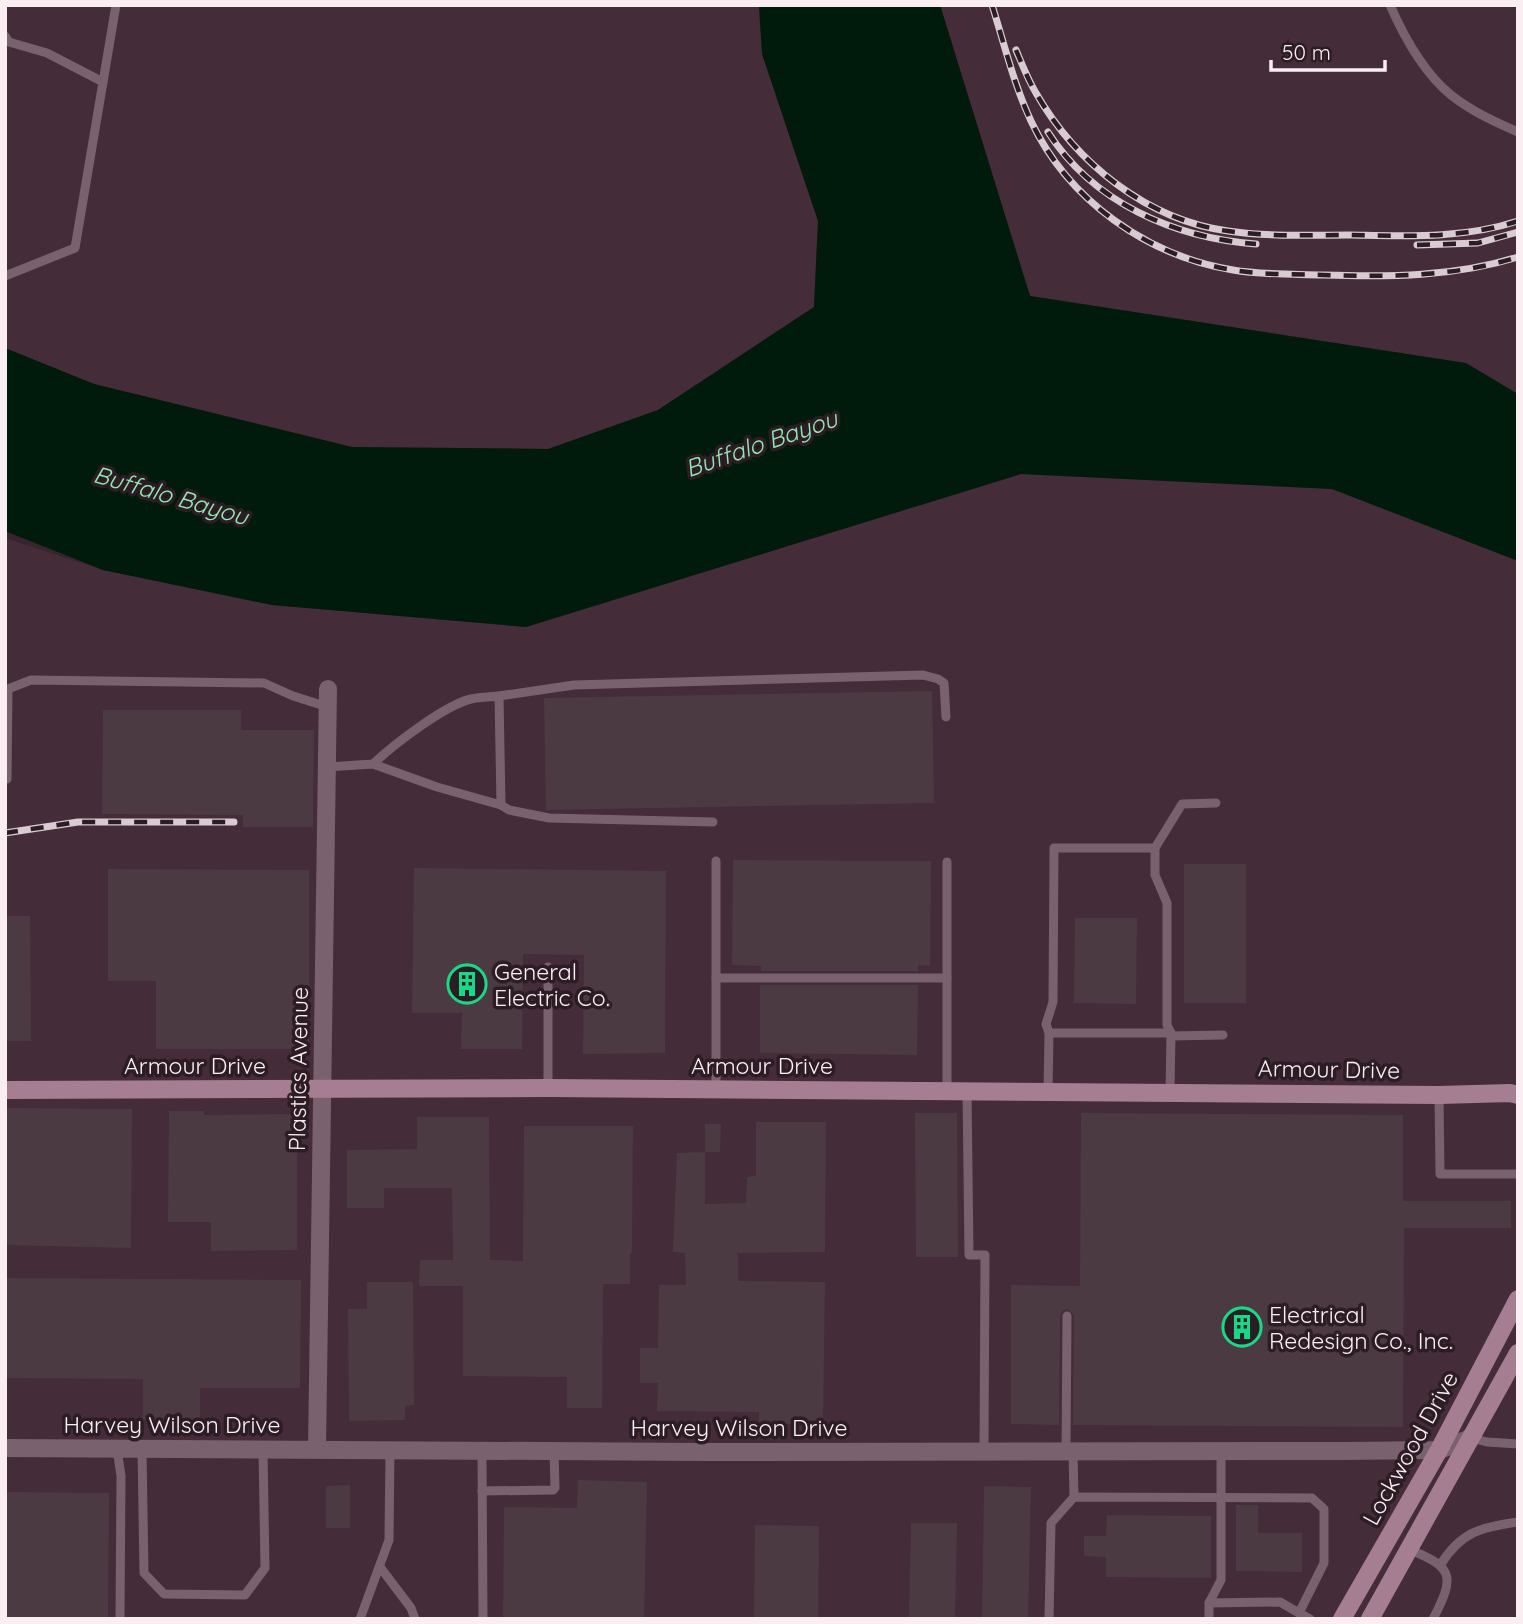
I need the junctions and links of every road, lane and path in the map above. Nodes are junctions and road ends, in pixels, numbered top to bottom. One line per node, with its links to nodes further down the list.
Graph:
1 (116, 5): 4 (lane)
2 (1390, 5): 5 (lane)
3 (5, 36): 4 (lane)
4 (103, 82): 6 (lane)
5 (1518, 132)
6 (5, 275)
7 (499, 696): 9 (lane); 10 (lane); 14 (lane)
8 (328, 698): 11 (street, Plastics Avenue); 12 (lane)
9 (946, 717)
10 (373, 764): 11 (lane); 14 (lane)
11 (327, 767): 27 (street, Plastics Avenue)
12 (6, 779)
13 (1216, 803): 16 (lane)
14 (501, 805): 15 (lane)
15 (713, 822)
16 (1155, 848): 22 (lane); 23 (lane)
17 (716, 861): 20 (lane)
18 (947, 862): 21 (lane)
19 (548, 967): 25 (lane)
20 (716, 978): 21 (lane); 28 (lane)
21 (947, 978): 30 (lane)
22 (1049, 1033): 23 (lane); 31 (lane)
23 (1171, 1035): 24 (lane); 32 (lane)
24 (1223, 1035)
25 (548, 1088): 27 (street, Armour Drive); 28 (street, Armour Drive)
26 (5, 1090): 27 (street, Armour Drive)
27 (321, 1090): 44 (street, Plastics Avenue)
28 (716, 1090): 30 (street, Armour Drive)
29 (967, 1090): 30 (street, Armour Drive); 31 (street, Armour Drive); 50 (lane)
30 (947, 1091)
31 (1048, 1091): 32 (street, Armour Drive)
32 (1170, 1092): 34 (street, Armour Drive)
33 (1515, 1093): 34 (street, Armour Drive)
34 (1439, 1095): 35 (lane)
35 (1518, 1174)
36 (1518, 1298): 48 (street, Lockwood Drive)
37 (1067, 1316): 51 (lane)
38 (1518, 1353): 39 (street, Lockwood Drive)
39 (1471, 1438): 40 (lane); 48 (street, Harvey Wilson Drive); 57 (street, Lockwood Drive)
40 (1518, 1444)
41 (5, 1448): 42 (street, Harvey Wilson Drive)
42 (117, 1449): 43 (street, Harvey Wilson Drive); 62 (lane)
43 (142, 1449): 45 (street, Harvey Wilson Drive); 45 (lane)
44 (317, 1449): 45 (street, Harvey Wilson Drive); 46 (street, Harvey Wilson Drive)
45 (263, 1450)
46 (390, 1450): 47 (street, Harvey Wilson Drive); 59 (lane)
47 (482, 1450): 49 (street, Harvey Wilson Drive); 53 (lane)
48 (1439, 1450): 52 (street, Harvey Wilson Drive); 69 (street, Lockwood Drive)
49 (554, 1451): 50 (street, Harvey Wilson Drive); 53 (lane)
50 (984, 1451): 51 (street, Harvey Wilson Drive)
51 (1070, 1451): 52 (street, Harvey Wilson Drive); 54 (lane)
52 (1221, 1451): 55 (lane)
53 (482, 1491): 65 (lane)
54 (1074, 1497): 55 (lane); 66 (lane)
55 (1221, 1498): 60 (lane); 61 (lane)
56 (1518, 1522): 58 (lane)
57 (1408, 1549): 58 (lane); 70 (street, Lockwood Drive)
58 (1441, 1564): 71 (lane)
59 (380, 1567): 63 (lane); 64 (lane)
60 (1209, 1604): 61 (lane); 67 (lane)
61 (1299, 1613): 68 (lane)
62 (120, 1619)
63 (360, 1619)
64 (415, 1619)
65 (483, 1619)
66 (1049, 1619)
67 (1209, 1619)
68 (1310, 1619)
69 (1342, 1619)
70 (1370, 1619)
71 (1433, 1619)

